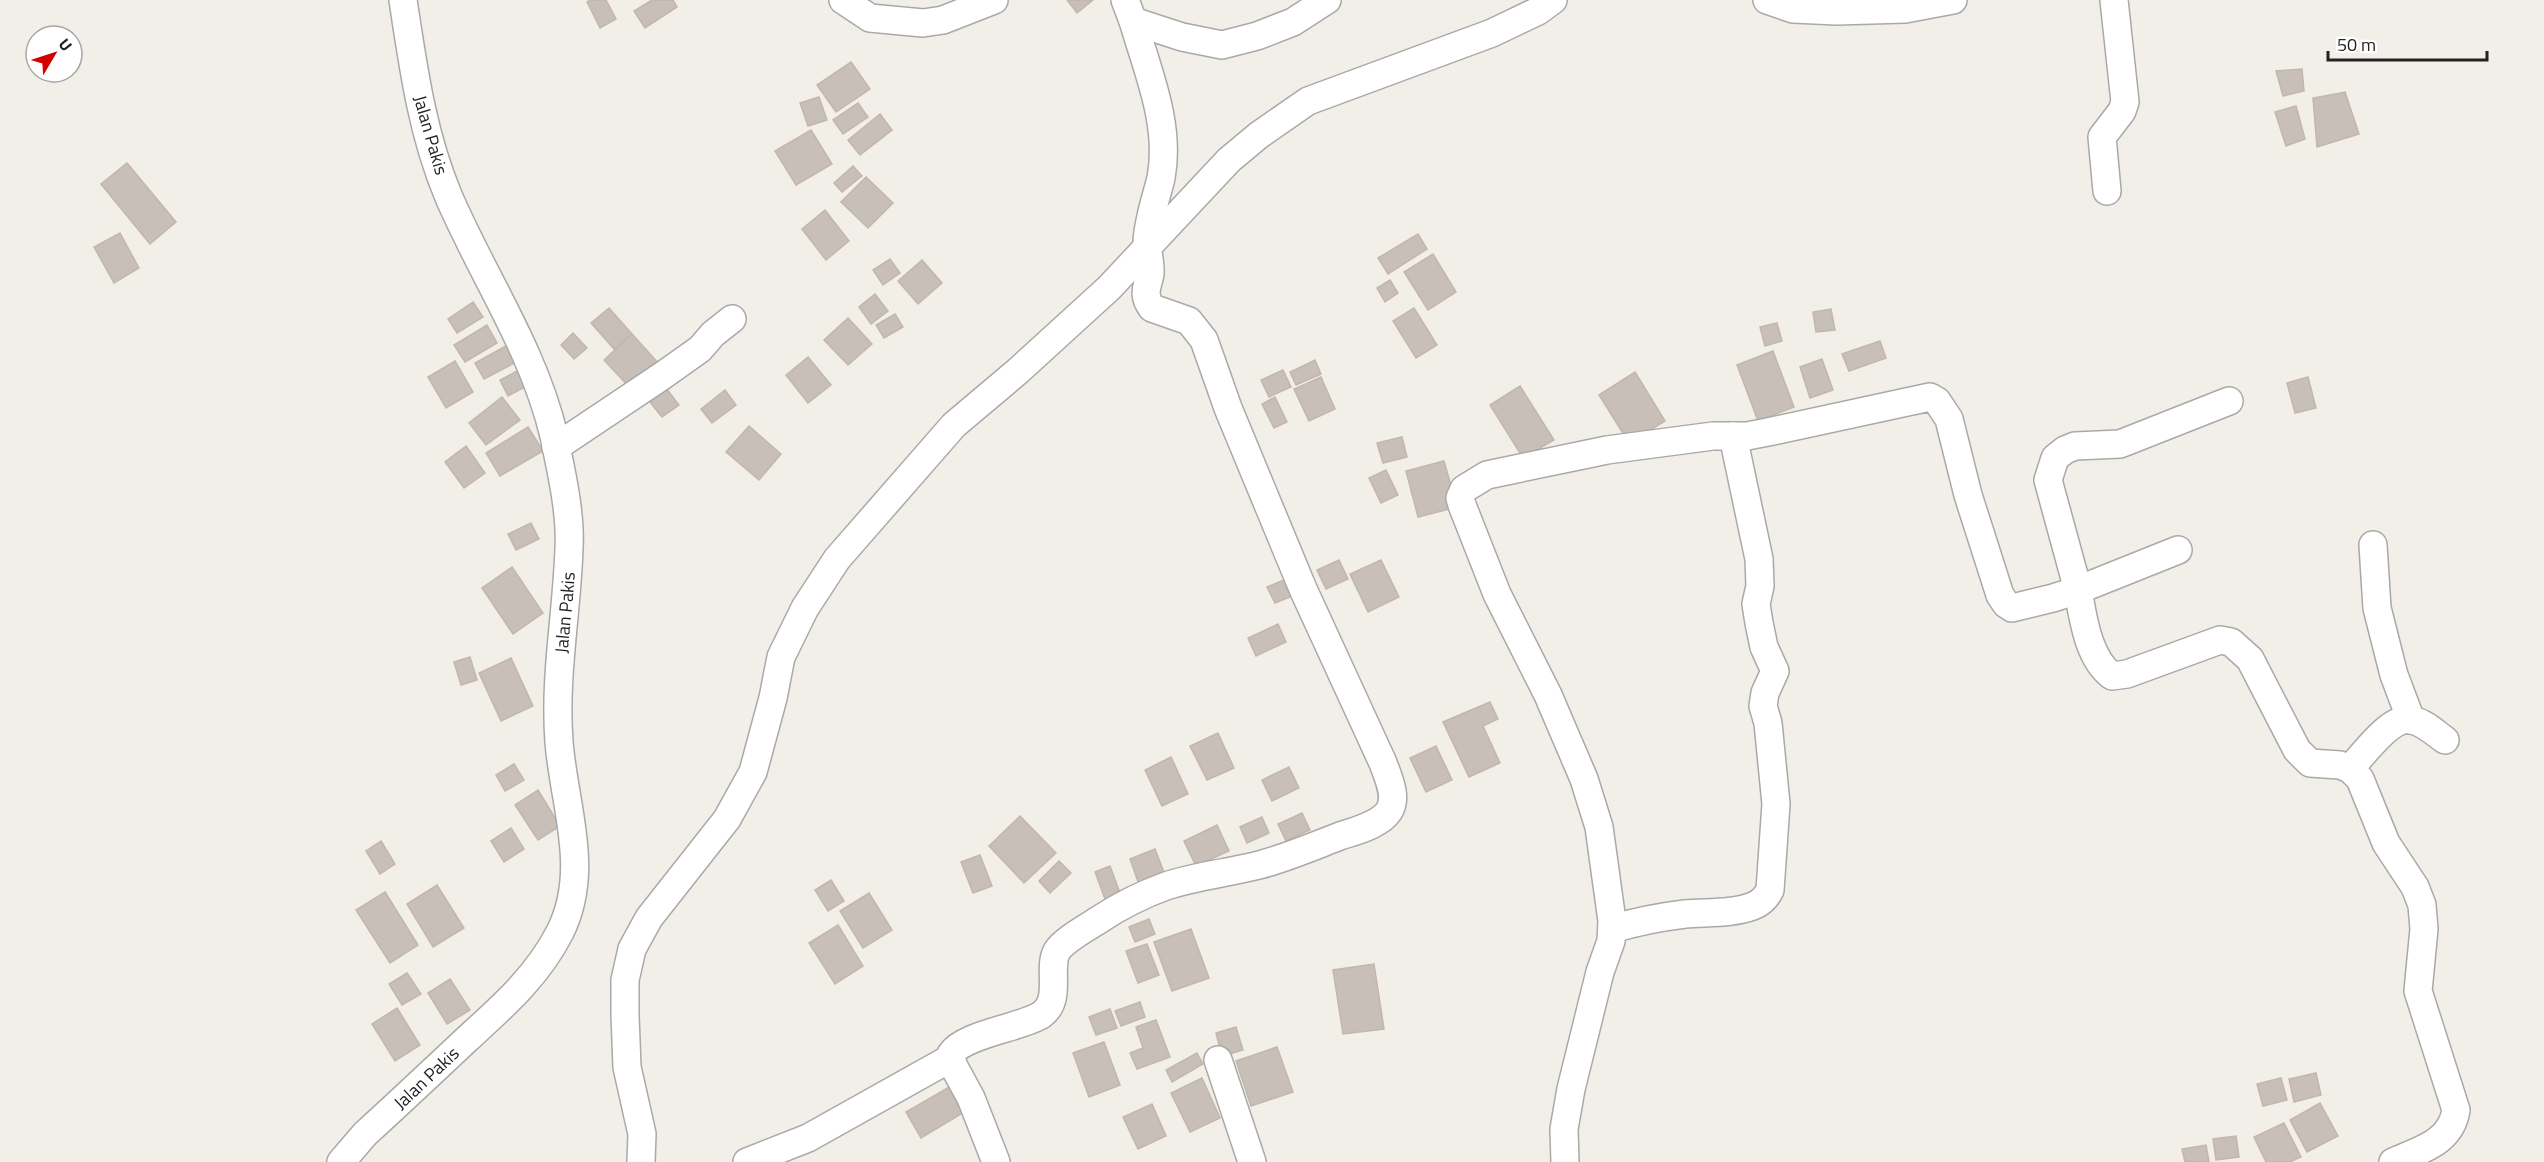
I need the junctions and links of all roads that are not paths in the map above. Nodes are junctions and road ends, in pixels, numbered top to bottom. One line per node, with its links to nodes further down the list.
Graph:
1 (403, 0): 15 (street, Jalan Pakis)
2 (843, 0): 3 (street)
3 (994, 0)
4 (1328, 0): 9 (street)
5 (1553, 0): 11 (street)
6 (1767, 0): 7 (street)
7 (1953, 0)
8 (2114, 0): 10 (street)
9 (1129, 10): 11 (street)
10 (2107, 191)
11 (1147, 247): 23 (street); 26 (street)
12 (732, 319): 15 (street)
13 (2229, 401): 18 (street)
14 (1733, 436): 18 (street); 22 (street); 22 (street)
15 (556, 447): 25 (street, Jalan Pakis)
16 (2373, 545): 19 (street)
17 (2178, 550): 18 (street)
18 (2078, 590): 21 (street)
19 (2411, 720): 20 (street); 21 (street)
20 (2445, 740)
21 (2350, 769): 31 (street)
22 (1612, 929): 30 (street)
23 (951, 1058): 27 (street); 28 (street)
24 (1218, 1060): 29 (street)
25 (341, 1162)
26 (641, 1162)
27 (747, 1162)
28 (996, 1162)
29 (1252, 1162)
30 (1564, 1162)
31 (2393, 1162)

